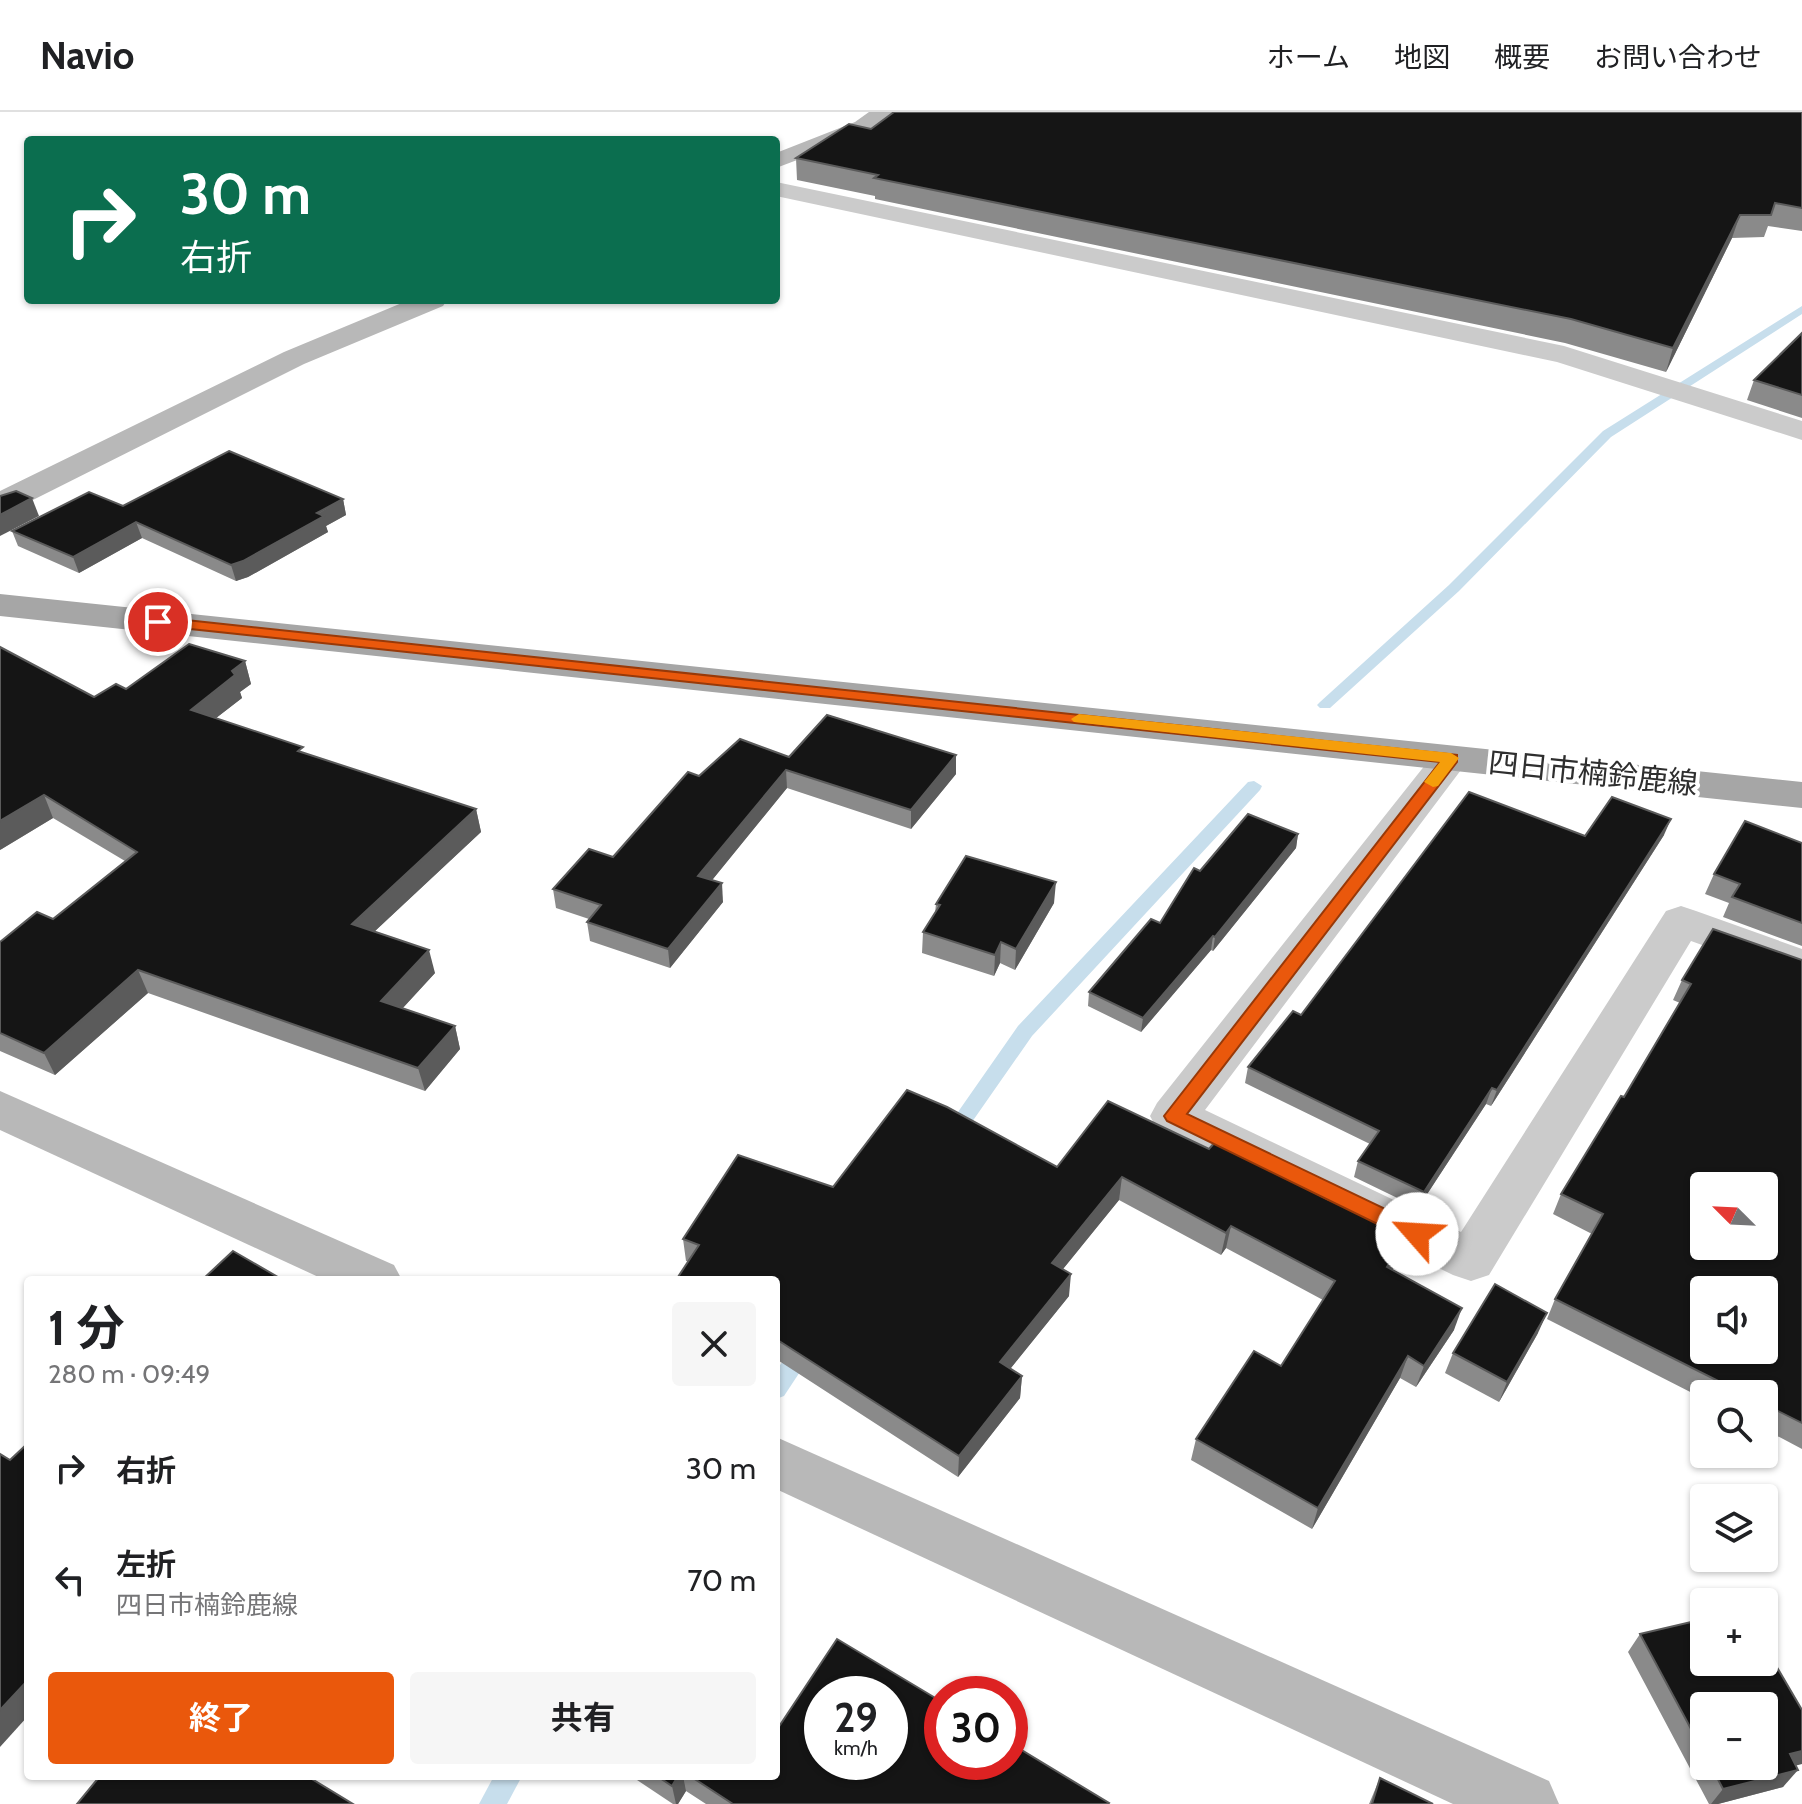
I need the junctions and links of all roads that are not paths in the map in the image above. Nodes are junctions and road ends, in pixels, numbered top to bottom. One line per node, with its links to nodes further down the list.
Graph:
1 (883, 112): 2 (street)
2 (780, 159)
3 (780, 190): 5 (street)
4 (423, 304): 6 (street)
5 (1802, 431)
6 (0, 504)
7 (0, 605): 8 (main road, 四日市楠鈴鹿線)
8 (1451, 758): 9 (main road, 四日市楠鈴鹿線); 10 (street)
9 (1802, 795)
10 (1802, 966)
11 (0, 1109): 12 (street)
12 (367, 1276)
13 (780, 1464): 14 (street)
14 (1518, 1802)

